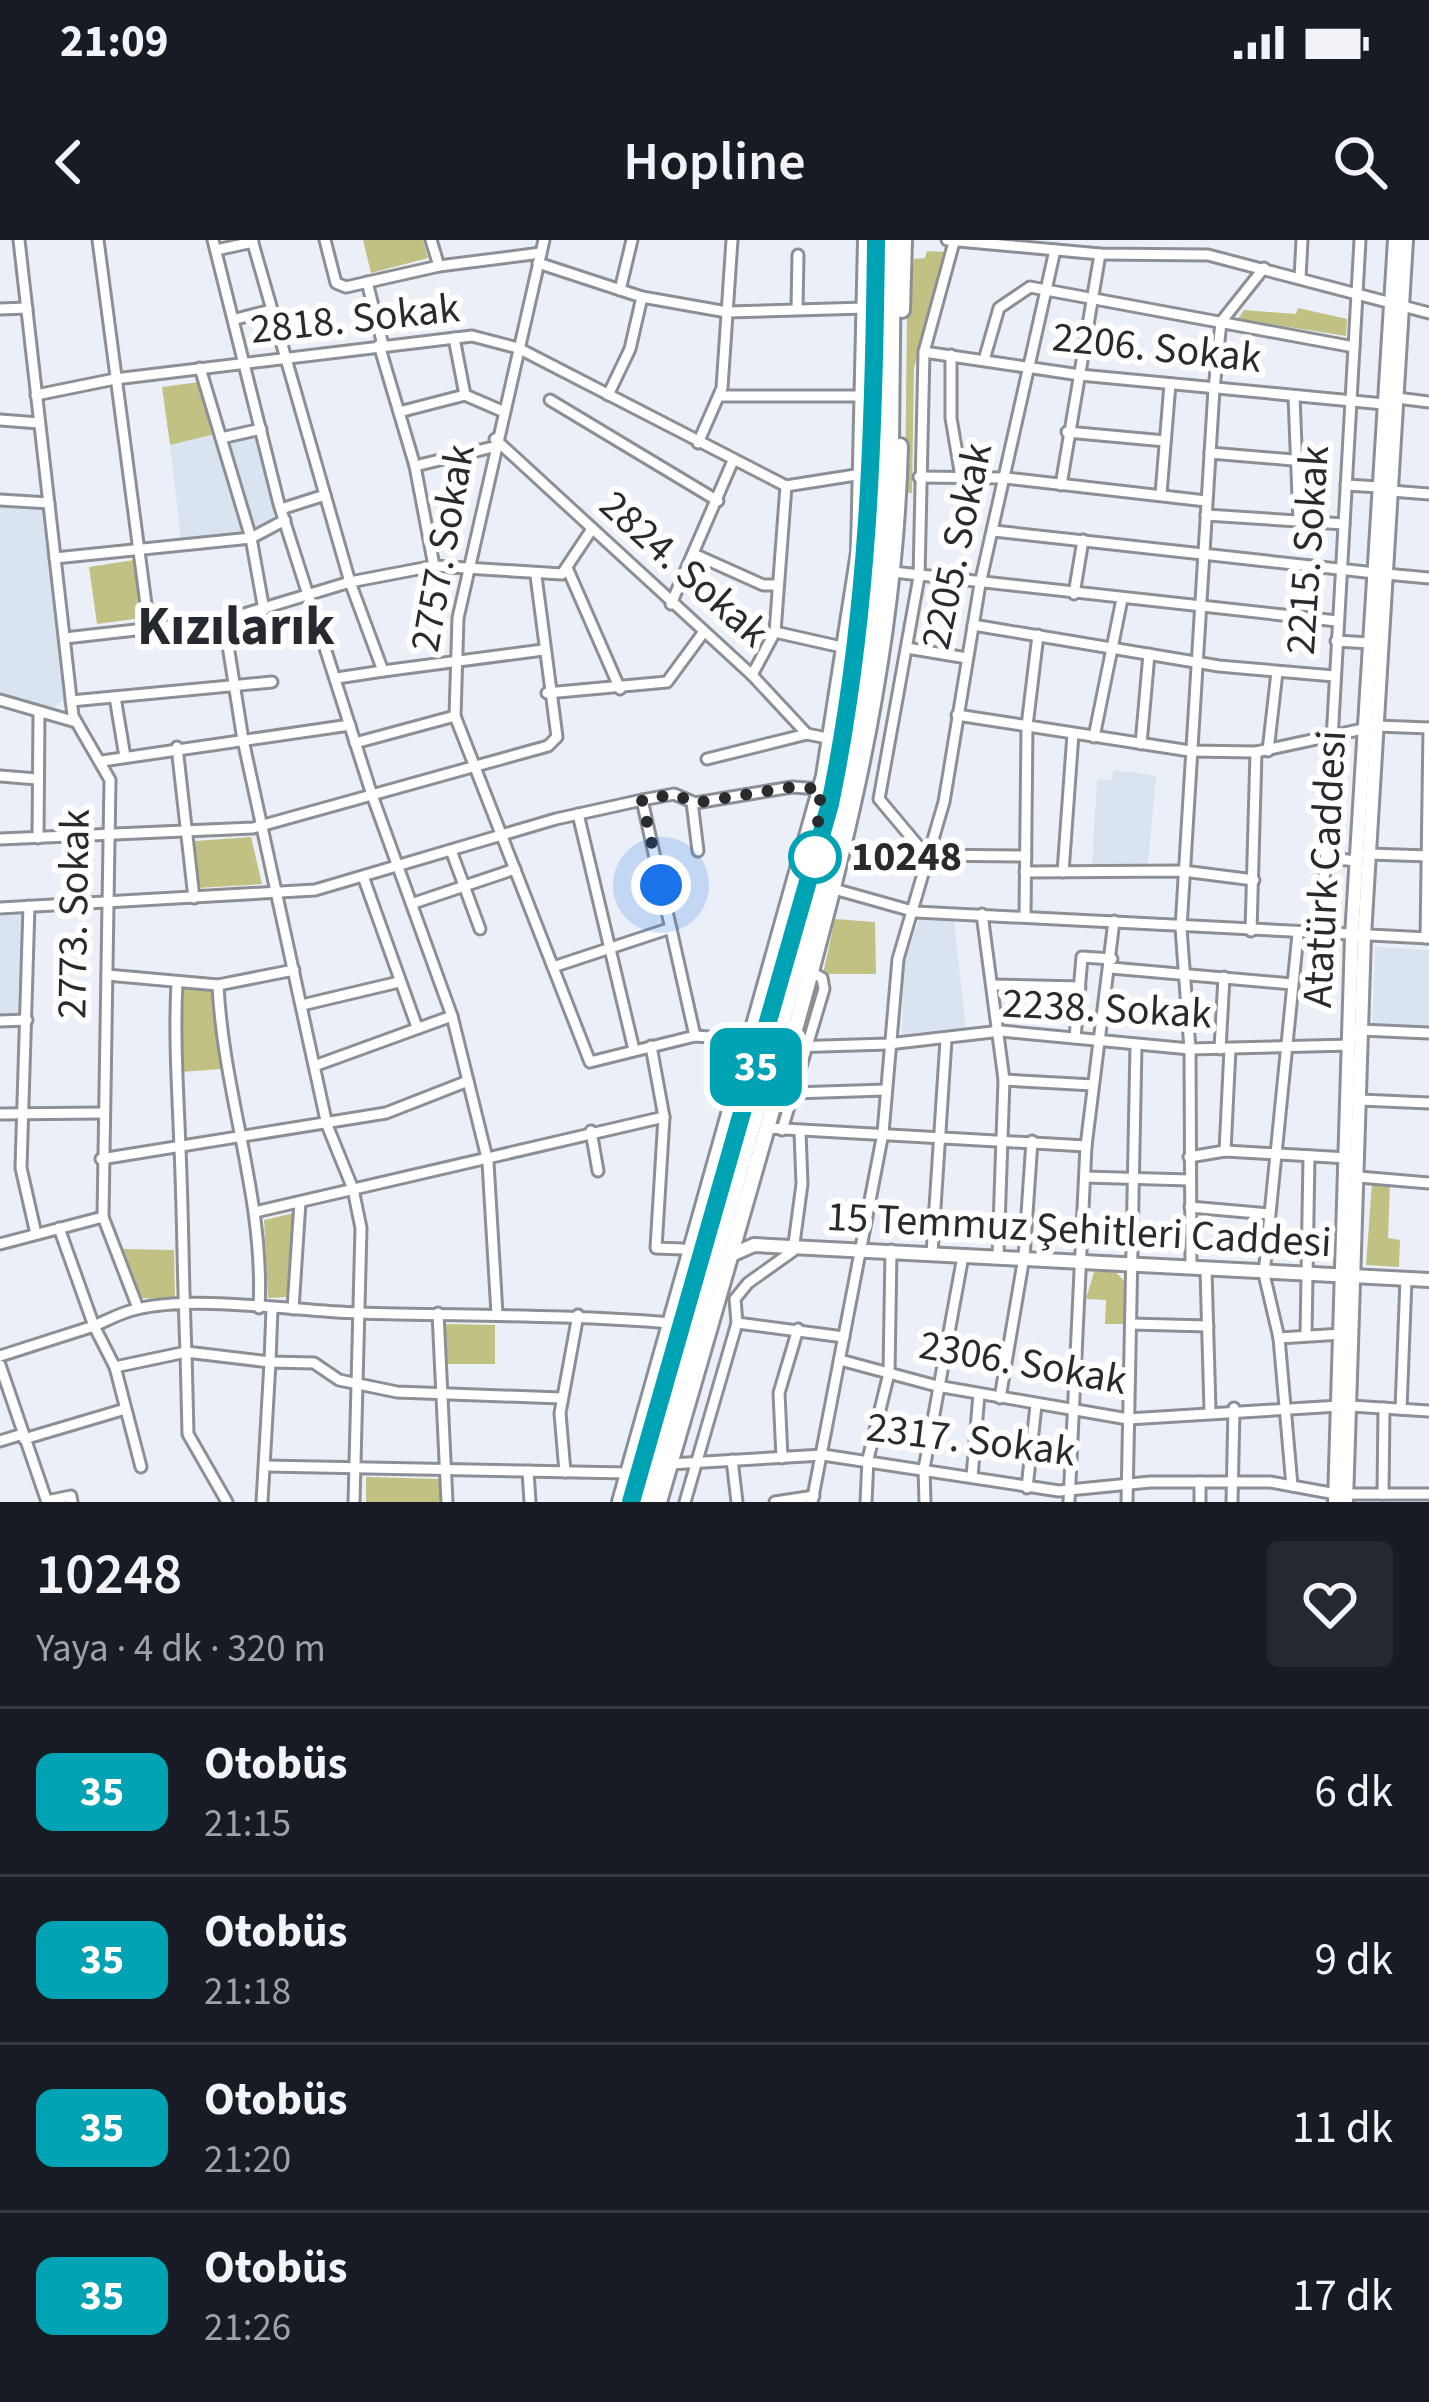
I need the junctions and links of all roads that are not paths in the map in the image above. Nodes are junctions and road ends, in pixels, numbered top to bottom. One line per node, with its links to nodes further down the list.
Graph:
1 (98, 240): 57 (street)
2 (325, 240): 28 (street)
3 (431, 240): 25 (street)
4 (510, 240): 23 (street)
5 (544, 240): 24 (street, 2757. Sokak)
6 (632, 240): 30 (street)
7 (732, 240): 40 (street)
8 (866, 240): 38 (highway)
9 (876, 240): 78 (highway)
10 (921, 240): 18 (street)
11 (1302, 240): 27 (street)
12 (1360, 240): 31 (street, 2215. Sokak)
13 (1395, 240): 34 (main road, Atatürk Caddesi)
14 (1406, 240): 34 (main road, Atatürk Caddesi)
15 (24, 241): 36 (street, 2773. Sokak)
16 (252, 241): 19 (street); 39 (street)
17 (951, 241): 20 (street); 48 (street, 2205. Sokak)
18 (900, 242): 55 (highway); 67 (highway)
19 (214, 245): 42 (street)
20 (1055, 250): 21 (street); 29 (street, 2205. Sokak)
21 (1100, 254): 26 (street); 33 (street)
22 (798, 255): 37 (street)
23 (513, 256): 24 (street); 25 (street)
24 (540, 258): 30 (street); 47 (street, 2757. Sokak)
25 (439, 266): 28 (street)
26 (1264, 268): 27 (street); 43 (street)
27 (1300, 278): 31 (street)
28 (367, 282): 45 (street)
29 (1046, 289): 33 (street); 51 (street); 53 (street, 2205. Sokak)
30 (620, 290): 32 (street)
31 (1357, 293): 34 (street); 46 (street, 2215. Sokak)
32 (642, 297): 40 (street); 62 (street)
33 (1095, 298): 43 (street); 56 (street)
34 (1397, 304): 41 (street); 68 (main road, Atatürk Caddesi)
35 (0, 308): 36 (street)
36 (27, 308): 60 (street, 2773. Sokak)
37 (796, 308): 38 (street); 40 (street)
38 (865, 308): 64 (highway)
39 (271, 310): 42 (street); 50 (street)
40 (727, 312): 63 (street)
41 (1429, 314)
42 (236, 319): 52 (street)
43 (1221, 322): 46 (street); 59 (street)
44 (454, 338): 45 (street, 2818. Sokak); 47 (street, 2818. Sokak); 61 (street)
45 (381, 345): 50 (street, 2818. Sokak); 72 (street)
46 (1354, 347): 69 (street, 2215. Sokak)
47 (518, 348): 62 (street, 2818. Sokak); 71 (street, 2757. Sokak)
48 (924, 352): 49 (street, 2206. Sokak); 88 (street, 2205. Sokak)
49 (951, 355): 51 (street, 2206. Sokak); 89 (street)
50 (286, 357): 52 (street, 2818. Sokak); 97 (street)
51 (984, 360): 53 (street, 2206. Sokak)
52 (246, 363): 54 (street, 2818. Sokak); 75 (street)
53 (1028, 367): 56 (street, 2206. Sokak); 90 (street, 2205. Sokak)
54 (200, 368): 57 (street, 2818. Sokak); 79 (street)
55 (901, 371): 67 (highway); 76 (highway)
56 (1080, 375): 58 (street, 2206. Sokak); 77 (street)
57 (115, 379): 60 (street, 2818. Sokak); 112 (street)
58 (1170, 384): 59 (street, 2206. Sokak); 80 (street)
59 (1214, 389): 65 (street, 2206. Sokak); 83 (street)
60 (36, 394): 74 (street, 2773. Sokak)
61 (465, 395): 71 (street); 72 (street)
62 (608, 395): 82 (street, 2818. Sokak)
63 (720, 396): 64 (street); 82 (street)
64 (862, 396): 78 (highway); 87 (highway)
65 (1294, 396): 69 (street, 2206. Sokak); 84 (street)
66 (550, 400): 101 (street)
67 (892, 401): 76 (highway); 419 (highway)
68 (1391, 401): 69 (street, 2206. Sokak); 70 (street, 2206. Sokak); 94 (main road, Atatürk Caddesi)
69 (1350, 402): 92 (street, 2215. Sokak)
70 (1429, 402)
71 (502, 411): 81 (street, 2757. Sokak)
72 (399, 412): 86 (street)
73 (0, 420): 74 (street)
74 (39, 423): 103 (street, 2773. Sokak)
75 (261, 429): 79 (street); 104 (street)
76 (900, 432): 98 (highway)
77 (1067, 432): 80 (street); 91 (street)
78 (874, 434): 87 (highway); 418 (highway)
79 (221, 438): 110 (street)
80 (1165, 441): 95 (street)
81 (494, 443): 86 (street); 108 (street, 2824. Sokak); 118 (street, 2757. Sokak)
82 (698, 443): 85 (street, 2818. Sokak)
83 (1210, 453): 84 (street); 102 (street)
84 (1293, 460): 106 (street)
85 (732, 463): 93 (street, 2818. Sokak); 101 (street)
86 (415, 466): 116 (street)
87 (862, 474): 93 (street); 145 (highway)
88 (919, 477): 89 (street); 100 (street, 2205. Sokak)
89 (961, 477): 90 (street)
90 (1006, 478): 91 (street); 109 (street, 2205. Sokak)
91 (1060, 485): 95 (street)
92 (1346, 485): 94 (street); 107 (street, 2215. Sokak)
93 (786, 486): 127 (street)
94 (1385, 489): 96 (street); 121 (main road, Atatürk Caddesi)
95 (1161, 494): 102 (street)
96 (1429, 494)
97 (325, 495): 104 (street); 125 (street)
98 (898, 498): 100 (street); 120 (highway)
99 (0, 500): 103 (street)
100 (918, 500): 123 (street, 2205. Sokak)
101 (718, 501): 114 (street)
102 (1207, 501): 105 (street)
103 (49, 503): 115 (street, 2773. Sokak)
104 (283, 514): 110 (street); 129 (street)
105 (1206, 515): 106 (street); 113 (street)
106 (1299, 522): 107 (street)
107 (1344, 524): 119 (street, 2215. Sokak)
108 (592, 529): 117 (street); 131 (street, 2824. Sokak)
109 (994, 531): 111 (street); 126 (street, 2205. Sokak)
110 (251, 538): 112 (street); 133 (street)
111 (1083, 540): 113 (street); 128 (street)
112 (138, 550): 115 (street); 137 (street)
113 (1204, 551): 119 (street); 132 (street)
114 (694, 554): 127 (street); 131 (street)
115 (56, 558): 141 (street, 2773. Sokak)
116 (434, 566): 118 (street); 125 (street)
117 (568, 570): 122 (street); 159 (street)
118 (470, 571): 122 (street); 151 (street, 2757. Sokak)
119 (1342, 571): 121 (street); 135 (street, 2215. Sokak)
120 (893, 572): 123 (street); 161 (highway)
121 (1380, 574): 124 (street); 143 (main road, Atatürk Caddesi); 172 (main road, Atatürk Caddesi)
122 (536, 576): 147 (street)
123 (919, 577): 126 (street); 144 (street, 2205. Sokak)
124 (1429, 578)
125 (350, 582): 129 (street); 152 (street)
126 (980, 584): 128 (street); 136 (street, 2205. Sokak)
127 (777, 585): 138 (street)
128 (1074, 594): 130 (street)
129 (312, 597): 133 (street); 156 (street)
130 (1122, 599): 132 (street); 146 (street)
131 (670, 604): 139 (street, 2824. Sokak)
132 (1201, 607): 135 (street); 150 (street)
133 (264, 610): 134 (street)
134 (224, 620): 137 (street); 158 (street)
135 (1337, 621): 142 (street, 2215. Sokak)
136 (973, 625): 140 (street); 149 (street, 2205. Sokak)
137 (149, 627): 141 (street)
138 (775, 632): 145 (street); 154 (street)
139 (703, 633): 154 (street, 2824. Sokak); 159 (street)
140 (1038, 635): 146 (street); 171 (street)
141 (65, 638): 164 (street, 2773. Sokak)
142 (1336, 641): 143 (street); 155 (street, 2215. Sokak)
143 (1370, 643): 172 (main road, Atatürk Caddesi)
144 (907, 648): 149 (street); 165 (street, 2205. Sokak)
145 (847, 649): 178 (highway)
146 (1111, 649): 148 (street); 177 (street)
147 (543, 650): 151 (street); 160 (street)
148 (1149, 654): 150 (street); 181 (street)
149 (967, 658): 167 (street, 2205. Sokak)
150 (1197, 662): 153 (street); 183 (street)
151 (454, 664): 152 (street); 168 (street, 2757. Sokak)
152 (383, 670): 156 (street)
153 (1277, 672): 155 (street); 184 (street)
154 (752, 675): 174 (street, 2824. Sokak)
155 (1334, 676): 176 (street, 2215. Sokak)
156 (337, 678): 170 (street)
157 (272, 682): 158 (street)
158 (235, 686): 162 (street); 179 (street)
159 (620, 689): 160 (street)
160 (548, 693): 188 (street)
161 (878, 696): 165 (street); 218 (highway)
162 (115, 697): 164 (street); 185 (street)
163 (0, 700): 166 (street)
164 (71, 701): 169 (street, 2773. Sokak)
165 (899, 702): 205 (street, 2205. Sokak)
166 (39, 713): 169 (street); 190 (street)
167 (957, 715): 171 (street); 205 (street, 2205. Sokak)
168 (455, 716): 180 (street); 188 (street, 2757. Sokak)
169 (76, 722): 187 (street, 2773. Sokak)
170 (350, 725): 179 (street); 180 (street)
171 (1027, 726): 175 (street); 206 (street)
172 (1371, 728): 173 (street); 176 (street); 209 (main road, Atatürk Caddesi)
173 (1429, 728): 193 (street)
174 (806, 734): 178 (street); 186 (street)
175 (1073, 734): 177 (street); 214 (street)
176 (1332, 736): 184 (street); 208 (street, 2215. Sokak)
177 (1094, 737): 181 (street)
178 (832, 739): 191 (highway)
179 (243, 740): 182 (street); 197 (street)
180 (356, 743): 192 (street)
181 (1142, 744): 183 (street)
182 (177, 747): 185 (street); 198 (street)
183 (1190, 751): 184 (street); 212 (street)
184 (1262, 752): 216 (street)
185 (125, 757): 187 (street)
186 (707, 759)
187 (101, 761): 199 (street, 2773. Sokak)
188 (475, 767): 192 (street); 200 (street, 2757. Sokak)
189 (0, 776): 190 (street)
190 (38, 779): 201 (street)
191 (821, 789): 195 (street); 262 (highway)
192 (372, 795): 197 (street); 210 (street)
193 (1428, 798): 207 (street)
194 (642, 800): 195 (street); 196 (street); 229 (street)
195 (692, 802): 203 (street)
196 (578, 814): 200 (street); 237 (street)
197 (262, 826): 198 (street); 219 (street)
198 (191, 833): 199 (street); 220 (street)
199 (109, 837): 201 (street); 221 (street, 2773. Sokak)
200 (502, 837): 204 (street); 211 (street, 2757. Sokak)
201 (38, 838): 202 (street)
202 (0, 839)
203 (698, 851)
204 (452, 853): 210 (street); 217 (street)
205 (926, 855): 206 (street); 225 (street, 2205. Sokak)
206 (1026, 856): 213 (street)
207 (1428, 856): 209 (street); 236 (street)
208 (1329, 858): 209 (street); 234 (street, 2215. Sokak)
209 (1363, 858): 235 (main road, Atatürk Caddesi)
210 (402, 868): 215 (street); 222 (street)
211 (514, 869): 217 (street); 239 (street, 2757. Sokak)
212 (1183, 871): 214 (street); 216 (street); 230 (street)
213 (1025, 872): 214 (street); 227 (street)
214 (1063, 872)
215 (364, 879): 219 (street); 245 (street)
216 (1254, 880): 232 (street)
217 (464, 886): 222 (street); 231 (street)
218 (834, 889): 225 (street); 241 (highway)
219 (275, 894): 220 (street); 240 (street)
220 (194, 898): 221 (street)
221 (109, 902): 223 (street); 243 (street, 2773. Sokak)
222 (414, 903): 252 (street)
223 (29, 907): 224 (street); 253 (street, 2773. Sokak)
224 (0, 908)
225 (916, 912): 226 (street); 264 (street, 2205. Sokak)
226 (982, 914): 227 (street); 249 (street)
227 (1024, 916): 228 (street)
228 (1114, 921): 230 (street); 238 (street)
229 (670, 928): 237 (street); 259 (street)
230 (1181, 928): 232 (street); 242 (street)
231 (480, 929)
232 (1250, 931): 233 (street)
233 (1298, 934): 234 (street); 247 (street)
234 (1321, 936): 235 (street)
235 (1358, 936): 236 (street); 256 (main road, Atatürk Caddesi); 270 (main road, Atatürk Caddesi)
236 (1427, 938)
237 (613, 947): 239 (street); 273 (street)
238 (1111, 964): 242 (street); 250 (street); 261 (street)
239 (553, 967): 273 (street, 2757. Sokak)
240 (294, 970): 248 (street); 251 (street)
241 (811, 972): 268 (highway); 269 (street)
242 (1185, 974): 244 (street); 271 (street)
243 (107, 975): 246 (street); 283 (street, 2773. Sokak)
244 (1224, 977): 247 (street); 272 (street)
245 (400, 982): 251 (street); 255 (street)
246 (177, 983): 248 (street); 296 (street)
247 (1292, 984): 266 (street)
248 (218, 985): 291 (street)
249 (993, 986): 250 (street); 257 (street)
250 (1080, 987): 260 (street)
251 (302, 1005): 274 (street)
252 (452, 1016): 255 (street); 276 (street)
253 (26, 1019): 254 (street); 282 (street, 2773. Sokak)
254 (0, 1021)
255 (417, 1027): 274 (street)
256 (1360, 1030): 258 (street); 280 (main road, Atatürk Caddesi)
257 (1001, 1031): 260 (street, 2238. Sokak); 263 (street, 2238. Sokak); 275 (street)
258 (1429, 1033)
259 (695, 1036): 262 (street); 267 (street)
260 (1076, 1038): 261 (street, 2238. Sokak)
261 (1100, 1039): 265 (street, 2238. Sokak); 277 (street)
262 (752, 1040): 347 (highway)
263 (946, 1040): 264 (street, 2238. Sokak); 292 (street)
264 (888, 1045): 269 (street, 2238. Sokak); 278 (street, 2205. Sokak)
265 (1136, 1045): 271 (street, 2238. Sokak); 307 (street)
266 (1285, 1045): 270 (street, 2238. Sokak); 272 (street, 2238. Sokak); 298 (street)
267 (651, 1046): 273 (street); 285 (street)
268 (790, 1046): 269 (street, 2238. Sokak); 287 (highway)
269 (808, 1046): 279 (street)
270 (1349, 1046): 303 (main road, Atatürk Caddesi)
271 (1190, 1049): 272 (street, 2238. Sokak); 301 (street)
272 (1225, 1049): 297 (street)
273 (634, 1050)
274 (317, 1066): 286 (street)
275 (1004, 1080): 277 (street); 293 (street)
276 (468, 1081): 286 (street); 299 (street)
277 (1093, 1085): 295 (street)
278 (886, 1090): 279 (street); 290 (street, 2205. Sokak)
279 (792, 1093): 287 (street)
280 (1360, 1100): 281 (street); 306 (main road, Atatürk Caddesi)
281 (1429, 1103)
282 (22, 1113): 283 (street); 284 (street); 318 (street, 2773. Sokak)
283 (101, 1113): 302 (street, 2773. Sokak)
284 (0, 1114)
285 (664, 1117): 288 (street); 321 (street)
286 (327, 1125): 291 (street); 310 (street)
287 (774, 1129): 289 (street); 316 (highway)
288 (591, 1131): 299 (street); 304 (street)
289 (800, 1132): 290 (street); 322 (street)
290 (883, 1132): 292 (street); 324 (street, 2205. Sokak)
291 (240, 1135): 296 (street); 313 (street)
292 (939, 1136): 293 (street); 325 (street)
293 (1003, 1140): 294 (street); 326 (street)
294 (1032, 1141): 295 (street); 329 (street)
295 (1086, 1146): 305 (street)
296 (180, 1147): 302 (street); 338 (street)
297 (1225, 1151): 298 (street); 301 (street)
298 (1275, 1153): 300 (street); 314 (street)
299 (486, 1155): 310 (street); 345 (street)
300 (1309, 1156): 303 (street); 334 (street)
301 (1189, 1157): 308 (street)
302 (101, 1159): 315 (street, 2773. Sokak)
303 (1348, 1159): 335 (main road, Atatürk Caddesi)
304 (598, 1171)
305 (1085, 1177): 307 (street); 330 (street)
306 (1359, 1177): 309 (street); 335 (main road, Atatürk Caddesi)
307 (1132, 1178): 308 (street); 331 (street)
308 (1189, 1180): 312 (street)
309 (1429, 1184)
310 (353, 1189): 311 (street); 343 (street)
311 (300, 1202): 313 (street); 342 (street)
312 (1190, 1207): 314 (street); 332 (street)
313 (255, 1212): 340 (street)
314 (1269, 1214): 333 (street)
315 (103, 1217): 317 (street); 339 (street, 2773. Sokak)
316 (738, 1224): 320 (main road); 327 (highway)
317 (59, 1228): 318 (street); 350 (street)
318 (36, 1234): 319 (street)
319 (0, 1244)
320 (754, 1245): 322 (main road, 15 Temmuz Şehitleri Caddesi); 327 (main road)
321 (682, 1250)
322 (793, 1250): 324 (main road, 15 Temmuz Şehitleri Caddesi); 348 (street)
323 (891, 1250): 324 (main road, 15 Temmuz Şehitleri Caddesi); 325 (main road, 15 Temmuz Şehitleri Caddesi); 365 (street)
324 (861, 1251): 357 (street, 2205. Sokak)
325 (932, 1253): 328 (main road, 15 Temmuz Şehitleri Caddesi)
326 (998, 1255): 328 (main road, 15 Temmuz Şehitleri Caddesi); 329 (main road, 15 Temmuz Şehitleri Caddesi)
327 (729, 1256): 353 (highway)
328 (963, 1256): 367 (street)
329 (1024, 1257): 330 (main road, 15 Temmuz Şehitleri Caddesi); 371 (street)
330 (1082, 1258): 331 (main road, 15 Temmuz Şehitleri Caddesi); 375 (street)
331 (1131, 1262): 332 (main road, 15 Temmuz Şehitleri Caddesi); 349 (street)
332 (1198, 1269): 333 (main road, 15 Temmuz Şehitleri Caddesi); 351 (street)
333 (1264, 1274): 334 (main road, 15 Temmuz Şehitleri Caddesi); 358 (street)
334 (1307, 1275): 335 (main road, 15 Temmuz Şehitleri Caddesi); 356 (street)
335 (1350, 1276): 336 (main road, 15 Temmuz Şehitleri Caddesi); 354 (main road, Atatürk Caddesi); 374 (main road, Atatürk Caddesi)
336 (1406, 1279): 337 (main road, 15 Temmuz Şehitleri Caddesi); 378 (street)
337 (1429, 1280)
338 (184, 1307): 339 (street); 340 (street); 359 (street)
339 (138, 1308): 350 (street)
340 (259, 1308): 341 (street)
341 (272, 1308): 342 (street); 362 (street)
342 (293, 1309): 343 (street)
343 (358, 1313): 344 (street); 366 (street)
344 (438, 1313): 345 (street); 369 (street)
345 (497, 1313): 346 (street)
346 (578, 1315): 347 (street); 370 (street)
347 (671, 1323): 398 (highway)
348 (737, 1323): 352 (street); 355 (street)
349 (1131, 1324): 351 (street); 382 (street)
350 (94, 1326): 360 (street); 364 (street)
351 (1208, 1326): 380 (street)
352 (798, 1329): 357 (street); 386 (street)
353 (707, 1334): 355 (street); 389 (highway)
354 (1342, 1334): 356 (street); 374 (main road, Atatürk Caddesi)
355 (730, 1335): 391 (street)
356 (1306, 1335): 358 (street)
357 (844, 1337): 361 (street, 2205. Sokak)
358 (1279, 1337): 373 (street)
359 (186, 1352): 362 (street); 364 (street); 412 (street)
360 (0, 1356)
361 (840, 1360): 365 (street, 2306. Sokak); 385 (street, 2205. Sokak)
362 (270, 1362): 366 (street); 390 (street)
363 (0, 1365): 383 (street)
364 (115, 1367): 379 (street)
365 (889, 1373): 367 (street, 2306. Sokak); 387 (street)
366 (353, 1384): 369 (street); 394 (street)
367 (937, 1386): 368 (street, 2306. Sokak); 393 (street)
368 (979, 1394): 371 (street, 2306. Sokak); 399 (street)
369 (445, 1398): 370 (street); 397 (street)
370 (561, 1398): 396 (street)
371 (1000, 1398): 372 (street, 2306. Sokak)
372 (1036, 1405): 375 (street, 2306. Sokak); 404 (street)
373 (1286, 1405): 374 (street, 2306. Sokak); 376 (street, 2306. Sokak); 403 (street)
374 (1345, 1406): 377 (street, 2306. Sokak); 408 (main road, Atatürk Caddesi)
375 (1071, 1408): 382 (street, 2306. Sokak); 406 (street)
376 (1234, 1408): 380 (street, 2306. Sokak); 400 (street)
377 (1384, 1408): 378 (street, 2306. Sokak); 405 (street)
378 (1401, 1409): 381 (street, 2306. Sokak)
379 (122, 1410): 383 (street); 392 (street)
380 (1210, 1410): 382 (street, 2306. Sokak)
381 (1429, 1411)
382 (1128, 1419): 402 (street)
383 (23, 1437): 384 (street); 410 (street)
384 (0, 1441)
385 (823, 1455): 386 (street, 2317. Sokak); 387 (street, 2317. Sokak); 409 (street, 2205. Sokak)
386 (782, 1458): 388 (street, 2317. Sokak)
387 (868, 1459): 393 (street, 2317. Sokak); 424 (street)
388 (732, 1460): 391 (street, 2317. Sokak); 422 (street)
389 (670, 1464): 391 (street, 2317. Sokak); 420 (highway)
390 (266, 1466): 394 (street); 413 (street)
391 (696, 1466): 421 (street)
392 (140, 1467)
393 (924, 1469): 399 (street, 2317. Sokak); 425 (street)
394 (352, 1470): 397 (street); 414 (street)
395 (528, 1471): 396 (street); 397 (street); 416 (street)
396 (566, 1472): 398 (street)
397 (448, 1473): 415 (street)
398 (628, 1473): 417 (highway)
399 (972, 1477): 404 (street, 2317. Sokak)
400 (1232, 1482): 401 (street, 2317. Sokak); 403 (street, 2317. Sokak); 429 (street)
401 (1200, 1483): 402 (street, 2317. Sokak); 428 (street)
402 (1126, 1485): 406 (street, 2317. Sokak); 427 (street)
403 (1292, 1486): 408 (street, 2317. Sokak)
404 (1023, 1488): 406 (street, 2317. Sokak); 426 (street)
405 (1383, 1494): 407 (street, 2317. Sokak); 408 (street, 2317. Sokak)
406 (1069, 1496)
407 (1422, 1496)
408 (1341, 1498)
409 (813, 1499): 423 (street)
410 (47, 1501): 411 (street)
411 (72, 1502)
412 (227, 1502)
413 (262, 1502)
414 (354, 1502)
415 (447, 1502)
416 (530, 1502)
417 (620, 1502)
418 (631, 1502)
419 (646, 1502)
420 (659, 1502)
421 (685, 1502)
422 (737, 1502)
423 (775, 1502)
424 (866, 1502)
425 (925, 1502)
426 (1018, 1502)
427 (1127, 1502)
428 (1200, 1502)
429 (1232, 1502)

